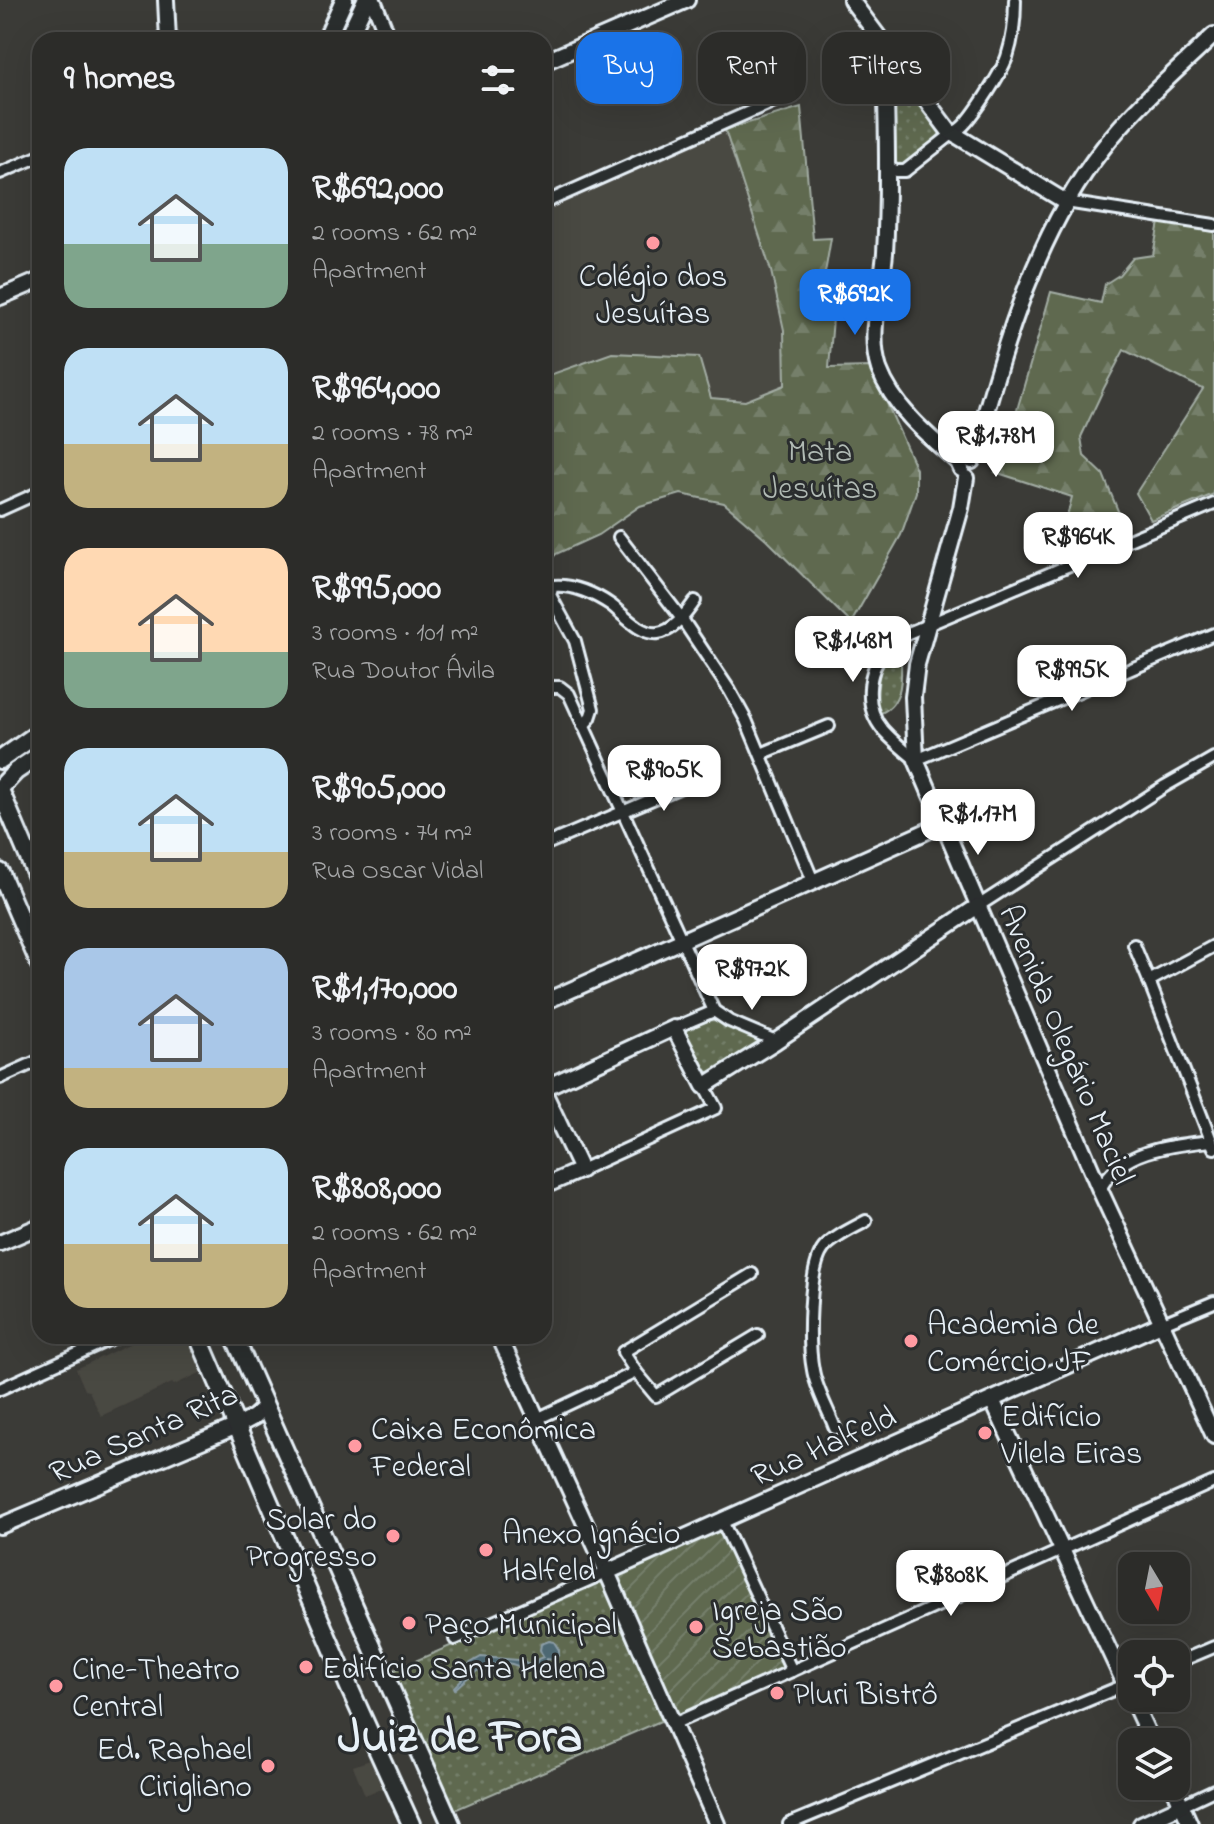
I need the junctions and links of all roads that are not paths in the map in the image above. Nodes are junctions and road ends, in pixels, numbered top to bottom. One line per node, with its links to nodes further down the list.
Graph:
1 (166, 0): 8 (street)
2 (344, 0): 9 (main road)
3 (366, 0): 10 (main road)
4 (373, 0): 11 (street)
5 (687, 0): 14 (street)
6 (851, 0): 12 (street)
7 (1015, 0): 18 (street)
8 (168, 32)
9 (330, 32)
10 (351, 32)
11 (386, 32)
12 (875, 32)
13 (1214, 35): 23 (street, Avenida Olegário Maciel)
14 (552, 59)
15 (767, 104): 22 (street)
16 (886, 104): 20 (street)
17 (928, 104): 18 (street)
18 (951, 133): 20 (street); 23 (street)
19 (32, 159): 21 (street)
20 (888, 167): 27 (street)
21 (0, 173)
22 (552, 199)
23 (1066, 202): 24 (street); 27 (street, Avenida Olegário Maciel)
24 (1214, 225)
25 (32, 283): 26 (street)
26 (0, 297)
27 (967, 469): 36 (street, Avenida Olegário Maciel)
28 (32, 496): 30 (street)
29 (1214, 504): 36 (street)
30 (0, 510)
31 (619, 537): 35 (street)
32 (552, 589): 35 (street)
33 (552, 599): 39 (street)
34 (695, 601): 35 (street)
35 (682, 619): 42 (street)
36 (929, 625): 46 (street, Avenida Olegário Maciel); 46 (street)
37 (1214, 634): 46 (street)
38 (552, 688): 39 (street)
39 (583, 726): 49 (street)
40 (829, 726): 42 (street)
41 (32, 738): 44 (main road)
42 (761, 754): 54 (street)
43 (1214, 758): 55 (street)
44 (0, 760)
45 (32, 760): 48 (main road)
46 (916, 760): 50 (street, Avenida Olegário Maciel)
47 (693, 782): 49 (street)
48 (0, 789): 52 (main road)
49 (622, 812): 51 (street); 56 (street)
50 (943, 824): 54 (street); 55 (street, Avenida Olegário Maciel)
51 (552, 842)
52 (32, 865)
53 (0, 872): 58 (main road)
54 (813, 881): 56 (street)
55 (978, 906): 64 (street); 73 (street, Avenida Olegário Maciel)
56 (681, 940): 61 (street); 62 (street)
57 (1134, 945): 60 (street)
58 (32, 946)
59 (1214, 946): 60 (street)
60 (1149, 981): 70 (street)
61 (552, 998)
62 (714, 1011): 63 (street); 64 (street)
63 (674, 1028): 67 (street); 68 (street)
64 (776, 1041): 68 (street)
65 (32, 1064): 66 (street)
66 (0, 1078)
67 (552, 1086)
68 (704, 1086): 71 (street)
69 (552, 1107): 71 (street)
70 (1212, 1145): 73 (street)
71 (581, 1170): 72 (street)
72 (552, 1183)
73 (1100, 1190): 79 (street, Avenida Olegário Maciel)
74 (866, 1221): 91 (street)
75 (32, 1229): 76 (street)
76 (0, 1243)
77 (752, 1274): 85 (street)
78 (1214, 1302): 79 (street, Rua Halfeld)
79 (1163, 1323): 87 (street, Rua Halfeld); 92 (street, Avenida Olegário Maciel)
80 (758, 1335): 85 (street)
81 (99, 1344): 86 (street)
82 (201, 1344): 90 (main road)
83 (237, 1344): 88 (main road)
84 (503, 1344): 89 (street)
85 (636, 1372): 89 (street)
86 (0, 1389)
87 (992, 1400): 94 (street, Rua Halfeld); 96 (street)
88 (265, 1407): 90 (street, Rua Santa Rita); 109 (main road)
89 (537, 1419): 97 (street)
90 (237, 1426): 95 (street, Rua Santa Rita); 108 (main road)
91 (835, 1428)
92 (1214, 1436)
93 (1214, 1482): 96 (street)
94 (722, 1521): 97 (street, Rua Halfeld); 102 (street)
95 (0, 1526)
96 (1062, 1549): 101 (street); 102 (street)
97 (607, 1572): 98 (street, Rua Halfeld); 104 (street)
98 (455, 1639)
99 (1214, 1647): 100 (street)
100 (1190, 1657)
101 (1118, 1661)
102 (792, 1671): 104 (street)
103 (1118, 1688): 111 (street)
104 (673, 1724): 110 (street)
105 (1214, 1790): 107 (street)
106 (1180, 1800): 107 (street)
107 (1182, 1805): 112 (street); 113 (street)
108 (411, 1824)
109 (451, 1824)
110 (717, 1824)
111 (789, 1824)
112 (1141, 1824)
113 (1190, 1824)

